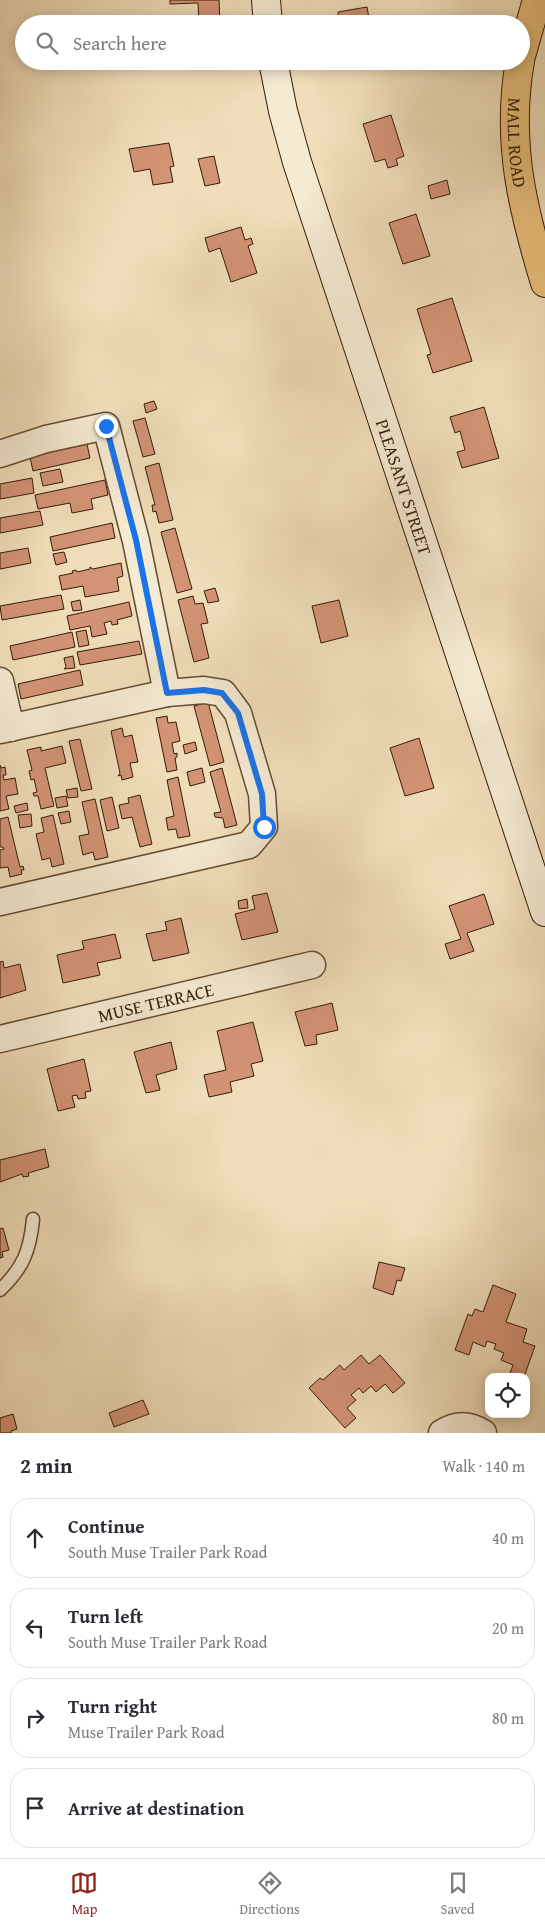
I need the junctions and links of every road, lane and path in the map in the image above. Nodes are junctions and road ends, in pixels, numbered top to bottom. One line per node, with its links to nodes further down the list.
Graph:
1 (266, 0): 3 (main road)
2 (537, 0): 4 (main road)
3 (267, 15)
4 (530, 24)
5 (274, 70): 13 (main road, PLEASANT STREET)
6 (519, 70): 7 (main road, MALL ROAD)
7 (545, 283)
8 (0, 454): 10 (street)
9 (0, 680): 11 (street)
10 (167, 693): 11 (street); 12 (street)
11 (5, 729)
12 (0, 902)
13 (545, 912)
14 (312, 966): 15 (street, MUSE TERRACE)
15 (0, 1039)
16 (33, 1220): 17 (lane)
17 (0, 1290)
18 (442, 1433): 19 (street)
19 (483, 1433)

